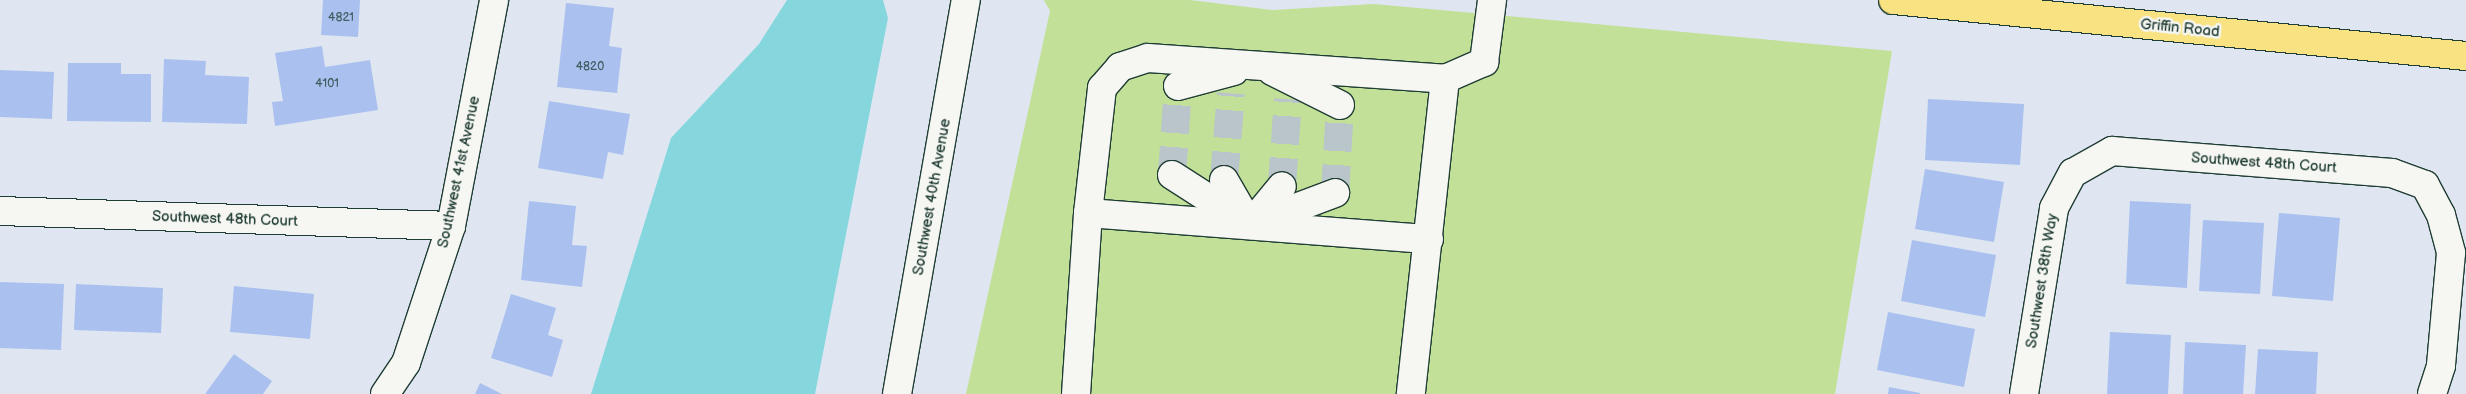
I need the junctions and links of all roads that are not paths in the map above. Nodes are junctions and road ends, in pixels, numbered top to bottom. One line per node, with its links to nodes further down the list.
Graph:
1 (494, 0): 20 (street, Southwest 41st Avenue)
2 (966, 0): 23 (street, Southwest 40th Avenue)
3 (1492, 0): 7 (street)
4 (1893, 0): 5 (main road, Griffin Road)
5 (2466, 56)
6 (1259, 65): 7 (street); 8 (street); 9 (street); 10 (street); 11 (street); 18 (street)
7 (1444, 79): 21 (street)
8 (1178, 86)
9 (1231, 93)
10 (1288, 99)
11 (1340, 105)
12 (2073, 173): 26 (street, Southwest 38th Way); 27 (street, Southwest 48th Court)
13 (1172, 174): 19 (street)
14 (1224, 180): 19 (street)
15 (1282, 186): 19 (street)
16 (1335, 193): 19 (street)
17 (0, 211): 20 (street, Southwest 48th Court)
18 (1088, 213): 19 (street); 24 (street)
19 (1250, 225): 21 (street)
20 (451, 226): 22 (street, Southwest 41st Avenue)
21 (1429, 240): 25 (street)
22 (385, 394)
23 (897, 394)
24 (1076, 394)
25 (1411, 394)
26 (2024, 394)
27 (2432, 394)

